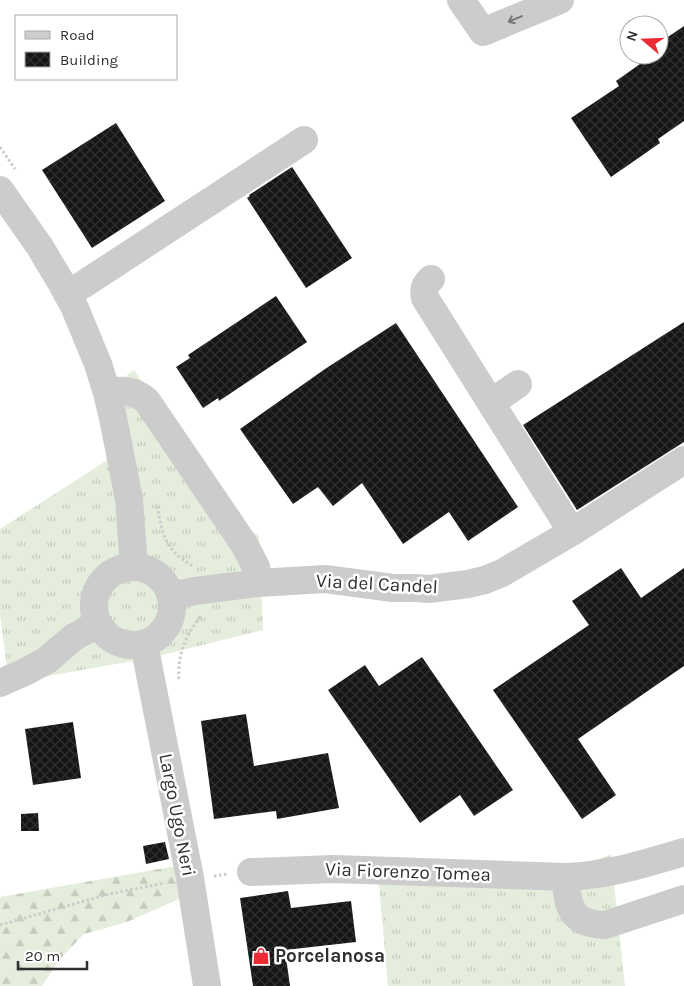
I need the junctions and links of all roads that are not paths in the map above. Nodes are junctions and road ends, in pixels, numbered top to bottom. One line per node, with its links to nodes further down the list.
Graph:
1 (461, 0): 2 (street, one-way to 1)
2 (560, 0)
3 (304, 140): 6 (street)
4 (0, 190): 6 (street)
5 (431, 279): 9 (street)
6 (67, 294): 8 (street)
7 (518, 384): 9 (street)
8 (106, 391): 12 (street); 13 (street)
9 (491, 403): 11 (street)
10 (684, 460): 11 (street, Via del Candel)
11 (572, 532): 13 (street, Via del Candel)
12 (134, 567): 14 (street); 15 (street)
13 (258, 582): 14 (street, Via del Candel)
14 (171, 596): 16 (street)
15 (98, 624): 16 (street); 17 (street)
16 (144, 644): 22 (street, Largo Ugo Neri)
17 (0, 683)
18 (684, 852): 20 (street, Via Fiorenzo Tomea)
19 (251, 872): 20 (street, Via Fiorenzo Tomea)
20 (566, 877): 21 (street)
21 (684, 899)
22 (206, 986)

